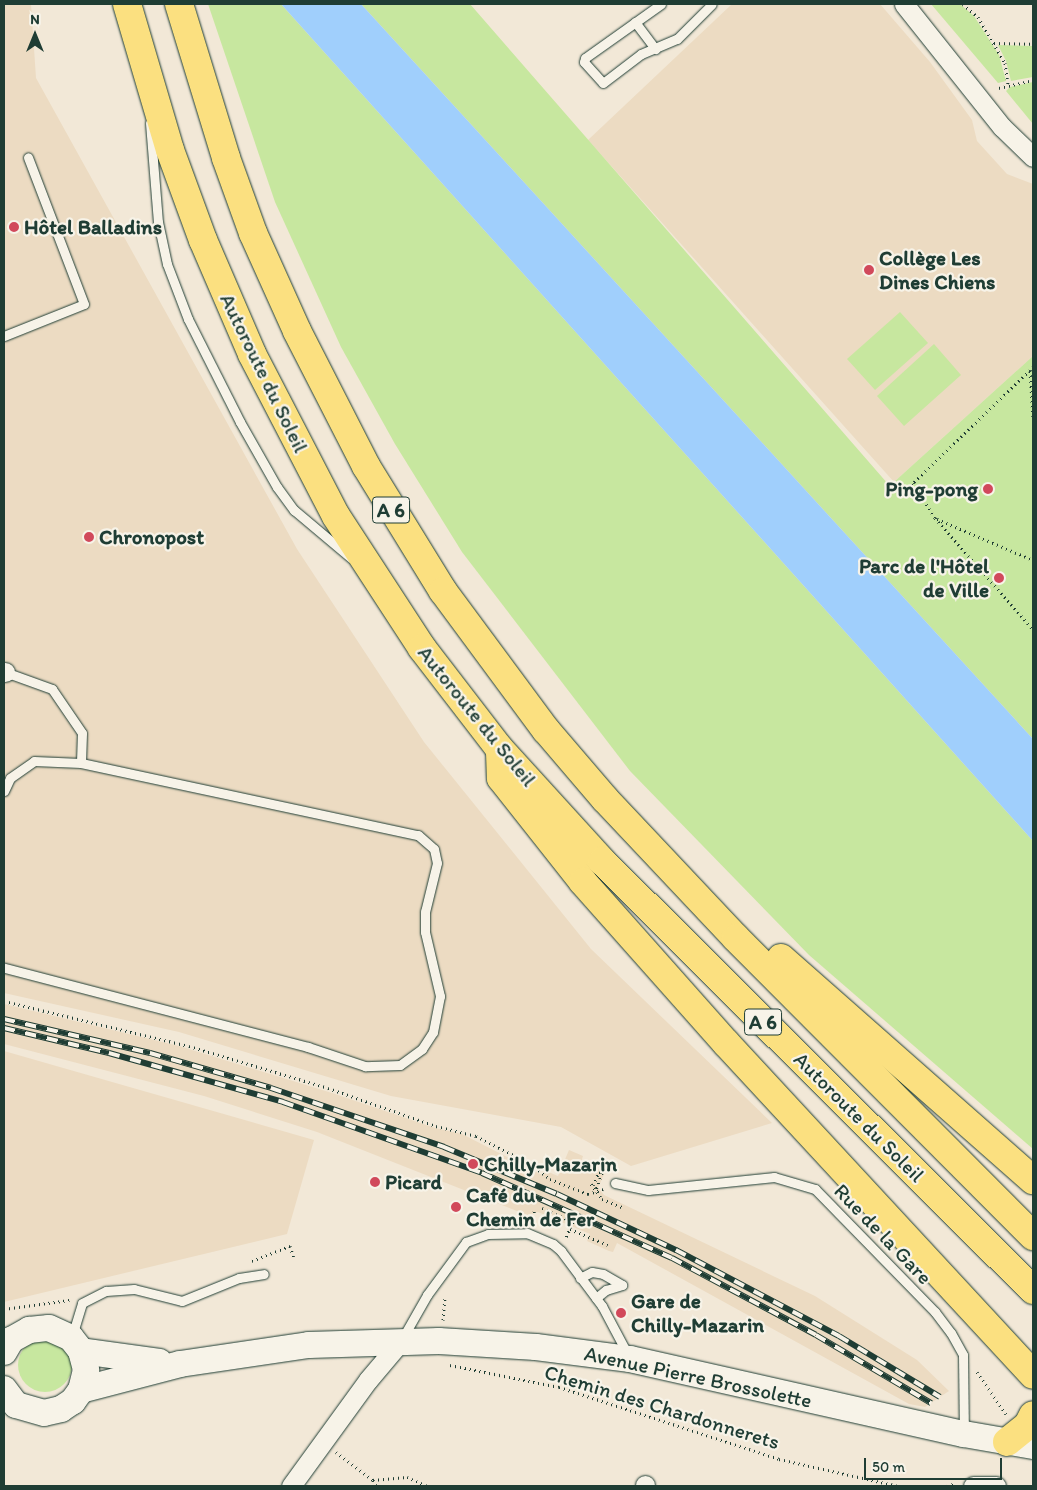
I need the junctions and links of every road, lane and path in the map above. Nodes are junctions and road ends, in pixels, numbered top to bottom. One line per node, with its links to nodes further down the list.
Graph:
1 (127, 4): 11 (highway, Autoroute du Soleil / A 6)
2 (179, 4): 30 (highway, Autoroute du Soleil / A 6)
3 (661, 4): 7 (lane)
4 (712, 4): 10 (lane)
5 (904, 4): 16 (street)
6 (963, 4): 8 (path)
7 (635, 22): 10 (lane); 10 (lane)
8 (993, 43): 9 (path); 13 (path)
9 (1033, 44)
10 (655, 49)
11 (148, 78): 24 (highway, Autoroute du Soleil / A 6); 24 (lane)
12 (1033, 80): 13 (path)
13 (1008, 85): 14 (path)
14 (999, 88)
15 (28, 157): 17 (lane)
16 (1033, 157)
17 (4, 336)
18 (1033, 367): 19 (path)
19 (1030, 370): 20 (path); 21 (path); 22 (path)
20 (1033, 375)
21 (1033, 419)
22 (935, 518): 23 (path); 25 (path)
23 (1033, 560)
24 (375, 579): 27 (highway, Autoroute du Soleil / A 6)
25 (1033, 629)
26 (4, 672): 28 (lane)
27 (500, 748): 47 (highway, Autoroute du Soleil / A 6); 58 (highway)
28 (82, 763): 29 (lane); 31 (lane)
29 (4, 791)
30 (736, 938): 33 (highway); 42 (highway, Autoroute du Soleil / A 6)
31 (4, 968)
32 (4, 1001): 36 (path)
33 (1033, 1180)
34 (615, 1183): 54 (lane, Rue de la Gare)
35 (600, 1191): 36 (path)
36 (595, 1192): 36 (path); 39 (path)
37 (535, 1208): 40 (path)
38 (542, 1208): 41 (path)
39 (624, 1208)
40 (532, 1222)
41 (570, 1229): 43 (path); 44 (path)
42 (1033, 1236)
43 (564, 1240)
44 (608, 1245)
45 (264, 1274): 53 (lane)
46 (580, 1278): 49 (lane); 49 (lane); 51 (lane)
47 (1033, 1290)
48 (445, 1296): 50 (path)
49 (596, 1298): 55 (lane)
50 (442, 1327)
51 (400, 1341): 55 (main road, Avenue Pierre Brossolette); 56 (main road, Avenue Pierre Brossolette); 64 (street)
52 (6, 1343): 53 (main road, Avenue Pierre Brossolette)
53 (76, 1345): 56 (main road, Avenue Pierre Brossolette); 60 (main road)
54 (963, 1355): 62 (path); 63 (lane)
55 (630, 1359): 63 (main road, Avenue Pierre Brossolette)
56 (180, 1364): 60 (main road, Avenue Pierre Brossolette)
57 (447, 1364): 69 (path, Chemin des Chardonnerets)
58 (1030, 1375)
59 (4, 1389): 61 (main road, Avenue Pierre Brossolette)
60 (81, 1390): 61 (main road, Avenue Pierre Brossolette)
61 (14, 1414)
62 (1025, 1432): 63 (main road, Avenue Pierre Brossolette)
63 (964, 1434)
64 (323, 1443): 65 (path); 66 (street)
65 (373, 1480): 67 (path); 68 (path)
66 (291, 1486)
67 (376, 1486)
68 (427, 1486)
69 (898, 1486)
70 (973, 1486): 71 (street)
71 (996, 1486)

